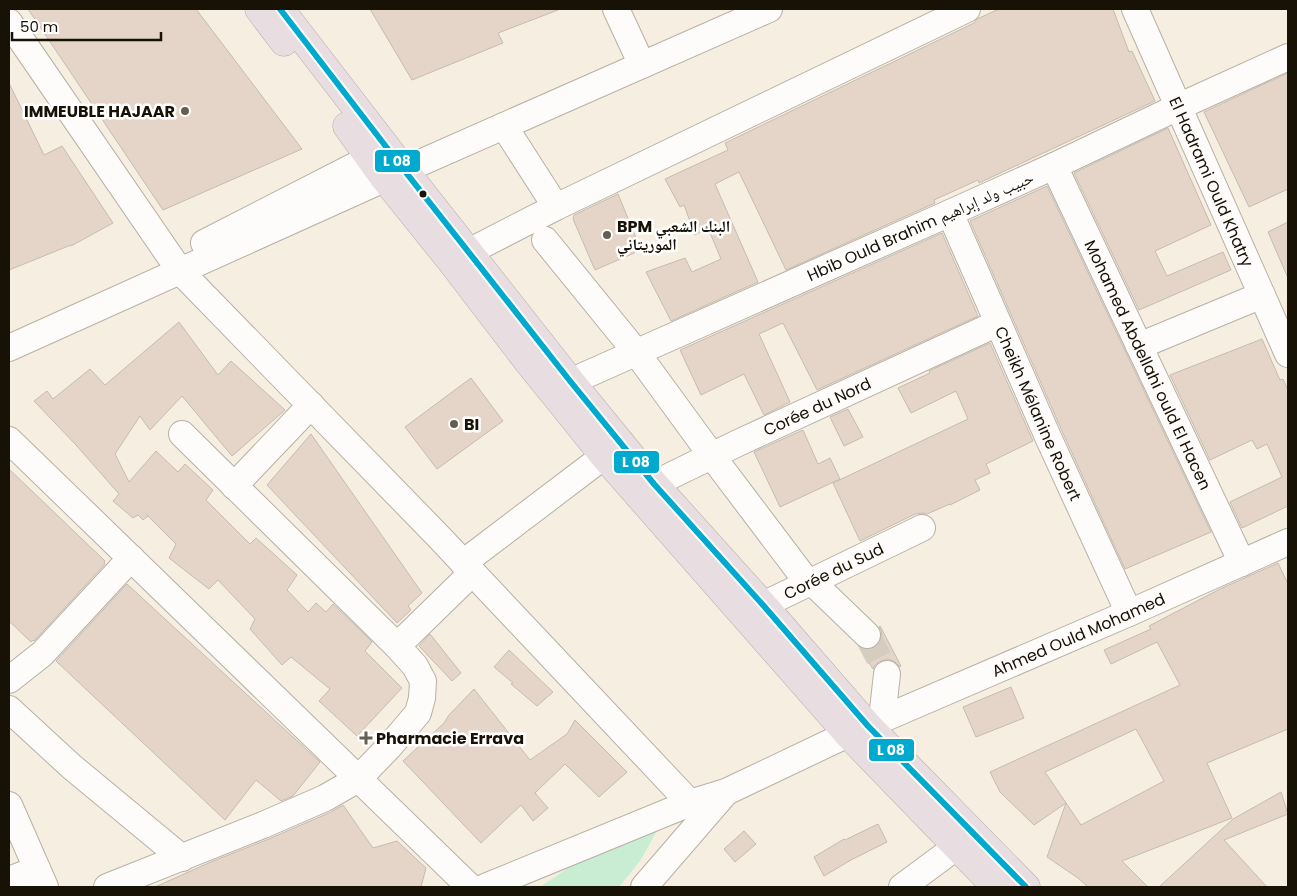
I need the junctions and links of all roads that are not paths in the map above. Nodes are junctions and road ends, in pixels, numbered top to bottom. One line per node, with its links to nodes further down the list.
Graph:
1 (259, 9): 13 (highway)
2 (280, 9): 13 (highway)
3 (616, 9): 9 (street)
4 (769, 9): 9 (street)
5 (967, 9): 14 (street)
6 (1135, 9): 10 (street, El Hadrami Ould Khatry)
7 (10, 25): 18 (street)
8 (1288, 57): 10 (street, Hbib Ould Brahim حبيب ولد إبراهيم)
9 (642, 65): 11 (street)
10 (1178, 107): 12 (street, Hbib Ould Brahim حبيب ولد إبراهيم); 19 (street, El Hadrami Ould Khatry)
11 (504, 126): 13 (street); 14 (street)
12 (1054, 166): 15 (street, Hbib Ould Brahim حبيب ولد إبراهيم); 21 (street, Mohamed Abdellahi ould El Hacen)
13 (386, 169): 17 (highway); 18 (street)
14 (556, 207): 17 (street)
15 (950, 214): 20 (street, Cheikh Mélanine Robert); 23 (street, Hbib Ould Brahim حبيب ولد إبراهيم)
16 (545, 240): 23 (street)
17 (460, 256): 25 (highway)
18 (176, 265): 22 (street); 26 (street)
19 (1262, 295): 21 (street); 24 (street, El Hadrami Ould Khatry)
20 (998, 323): 30 (street, Corée du Nord); 40 (street, Cheikh Mélanine Robert)
21 (1139, 346): 36 (street, Mohamed Abdellahi ould El Hacen)
22 (9, 348)
23 (636, 352): 25 (street, Hbib Ould Brahim حبيب ولد إبراهيم); 30 (street)
24 (1288, 354)
25 (560, 386): 29 (highway)
26 (311, 406): 31 (street); 37 (street)
27 (182, 434): 31 (street)
28 (9, 440): 35 (street)
29 (613, 450): 32 (highway); 37 (street)
30 (712, 456): 32 (street, Corée du Nord); 38 (street)
31 (234, 486): 42 (street)
32 (646, 490): 39 (highway)
33 (922, 528): 38 (street, Corée du Sud)
34 (1288, 542): 36 (street, Ahmed Ould Mohamed)
35 (131, 558): 44 (street); 47 (street)
36 (1242, 563): 40 (street, Ahmed Ould Mohamed)
37 (468, 568): 42 (street); 49 (street)
38 (810, 583): 39 (street, Corée du Sud); 41 (street)
39 (755, 612): 46 (highway)
40 (1129, 613): 46 (street, Ahmed Ould Mohamed)
41 (867, 635)
42 (397, 646): 47 (street)
43 (887, 674): 46 (street)
44 (9, 680)
45 (9, 708): 52 (street)
46 (866, 726): 48 (street, Ahmed Ould Mohamed); 51 (highway); 61 (highway)
47 (358, 779): 52 (street); 56 (street)
48 (726, 792): 49 (street, Ahmed Ould Mohamed); 58 (street)
49 (690, 803): 57 (street, Ahmed Ould Mohamed)
50 (9, 805): 53 (street)
51 (956, 847): 59 (street); 60 (highway)
52 (182, 858): 55 (street)
53 (41, 878): 54 (street)
54 (9, 880)
55 (107, 887)
56 (470, 887)
57 (485, 887)
58 (644, 887)
59 (902, 887)
60 (996, 887)
61 (1026, 887)

